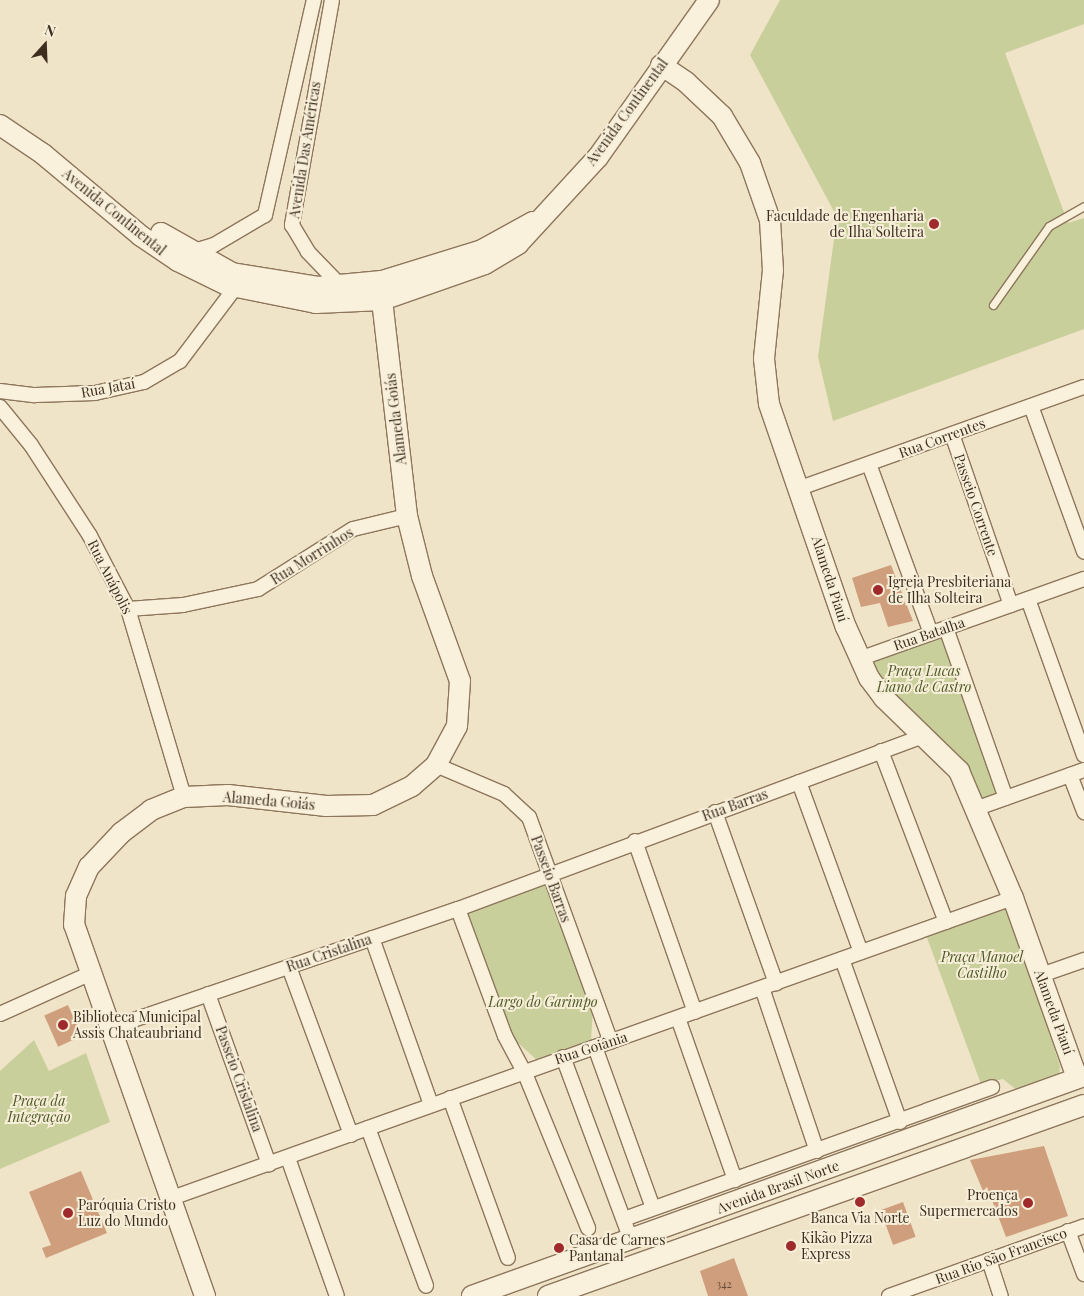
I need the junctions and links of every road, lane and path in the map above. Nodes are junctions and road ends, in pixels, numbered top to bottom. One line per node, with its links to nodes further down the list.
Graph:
1 (314, 0): 7 (street, Avenida Das Américas)
2 (332, 0): 8 (street, Avenida Das Américas)
3 (709, 0): 4 (street, Avenida Continental)
4 (661, 65): 10 (street, Avenida Continental); 22 (street, Alameda Piauí)
5 (0, 114): 11 (street, Avenida Continental)
6 (0, 125): 13 (street, Avenida Continental)
7 (272, 194): 8 (street); 11 (street, Avenida Das Américas)
8 (294, 200): 12 (street, Avenida Das Américas)
9 (1084, 206): 15 (lane)
10 (539, 219): 12 (street, Avenida Continental); 14 (street, Avenida Continental)
11 (191, 252): 12 (street, Avenida Continental)
12 (340, 285)
13 (235, 288): 14 (street, Avenida Continental); 17 (street, Rua Jataí)
14 (382, 300): 23 (street, Alameda Goiás)
15 (993, 305)
16 (1084, 387): 18 (street, Rua Correntes)
17 (0, 391)
18 (1031, 406): 20 (street, Rua Correntes); 24 (street)
19 (0, 407): 28 (street, Rua Anápolis)
20 (952, 434): 21 (street, Rua Correntes); 27 (street, Passeio Corrente)
21 (869, 464): 22 (street, Rua Correntes); 30 (street)
22 (800, 488): 31 (street, Alameda Piauí)
23 (407, 516): 28 (street, Rua Morrinhos); 35 (street, Alameda Goiás)
24 (1084, 552)
25 (1084, 579): 26 (street, Rua Batalha)
26 (1028, 599): 27 (street, Rua Batalha); 34 (street)
27 (1011, 605): 29 (street, Rua Batalha)
28 (128, 609): 39 (street, Rua Anápolis)
29 (946, 628): 30 (street, Rua Batalha); 40 (street)
30 (931, 633): 31 (street, Rua Batalha)
31 (859, 659): 32 (street, Alameda Piauí)
32 (920, 737): 33 (street, Rua Barras); 41 (street, Alameda Piauí)
33 (881, 751): 38 (street, Rua Barras); 48 (street)
34 (1084, 755)
35 (436, 765): 39 (street, Alameda Goiás); 45 (street, Passeio Barras)
36 (1084, 770): 37 (street)
37 (1070, 775): 40 (street); 43 (street)
38 (799, 782): 42 (street, Rua Barras); 50 (street)
39 (184, 798): 54 (street, Alameda Goiás)
40 (1006, 798): 41 (street)
41 (975, 809): 46 (street, Alameda Piauí)
42 (716, 812): 44 (street, Rua Barras); 56 (street)
43 (1084, 812)
44 (635, 841): 45 (street, Rua Barras); 59 (street)
45 (550, 873): 47 (street, Rua Cristalina); 63 (street, Passeio Barras)
46 (1013, 898): 48 (street, Rua Goiânia); 55 (street, Alameda Piauí)
47 (458, 909): 49 (street, Rua Cristalina); 66 (street)
48 (946, 922): 50 (street, Rua Goiânia)
49 (372, 938): 53 (street, Rua Cristalina); 70 (street)
50 (861, 952): 51 (street, Rua Goiânia)
51 (842, 959): 56 (street, Rua Goiânia); 72 (street)
52 (1084, 960): 55 (street)
53 (289, 967): 58 (street, Rua Cristalina); 74 (street)
54 (90, 974): 60 (street); 62 (street, Alameda Goiás)
55 (1041, 975): 67 (street, Alameda Piauí)
56 (776, 983): 57 (street, Rua Goiânia)
57 (762, 988): 59 (street, Rua Goiânia); 75 (street)
58 (208, 994): 62 (street, Rua Cristalina); 77 (street, Passeio Cristalina)
59 (695, 1012): 61 (street, Rua Goiânia)
60 (0, 1014)
61 (678, 1018): 63 (street, Rua Goiânia); 78 (street)
62 (108, 1029): 79 (street, Alameda Goiás)
63 (611, 1042): 64 (street, Rua Goiânia)
64 (595, 1047): 65 (street, Rua Goiânia); 80 (street)
65 (563, 1057): 66 (street, Rua Goiânia); 81 (street)
66 (524, 1071): 69 (street, Rua Goiânia); 83 (street)
67 (1081, 1077): 85 (street, Avenida Brasil Norte)
68 (992, 1087): 72 (street)
69 (450, 1098): 70 (street, Rua Goiânia); 86 (street)
70 (431, 1105): 73 (street, Rua Goiânia)
71 (1084, 1105): 94 (street, Avenida Brasil Norte)
72 (900, 1122): 75 (street)
73 (368, 1128): 74 (street, Rua Goiânia); 89 (street)
74 (351, 1135): 76 (street, Rua Goiânia)
75 (817, 1151): 78 (street)
76 (288, 1158): 77 (street, Rua Goiânia); 92 (street)
77 (269, 1164): 79 (street, Rua Goiânia)
78 (735, 1180): 80 (street)
79 (169, 1199): 91 (street, Alameda Goiás)
80 (653, 1208): 81 (street)
81 (624, 1219): 85 (street)
82 (1084, 1226): 84 (street, Rua Rio São Francisco)
83 (588, 1228)
84 (1068, 1232): 87 (street, Rua Rio São Francisco); 88 (street)
85 (631, 1240): 93 (street, Avenida Brasil Norte)
86 (508, 1258)
87 (988, 1260): 90 (street, Rua Rio São Francisco); 96 (street)
88 (1084, 1274)
89 (426, 1286)
90 (908, 1293): 95 (street, Rua Rio São Francisco)
91 (205, 1296)
92 (337, 1296)
93 (472, 1296)
94 (548, 1296)
95 (889, 1296)
96 (1001, 1296)

